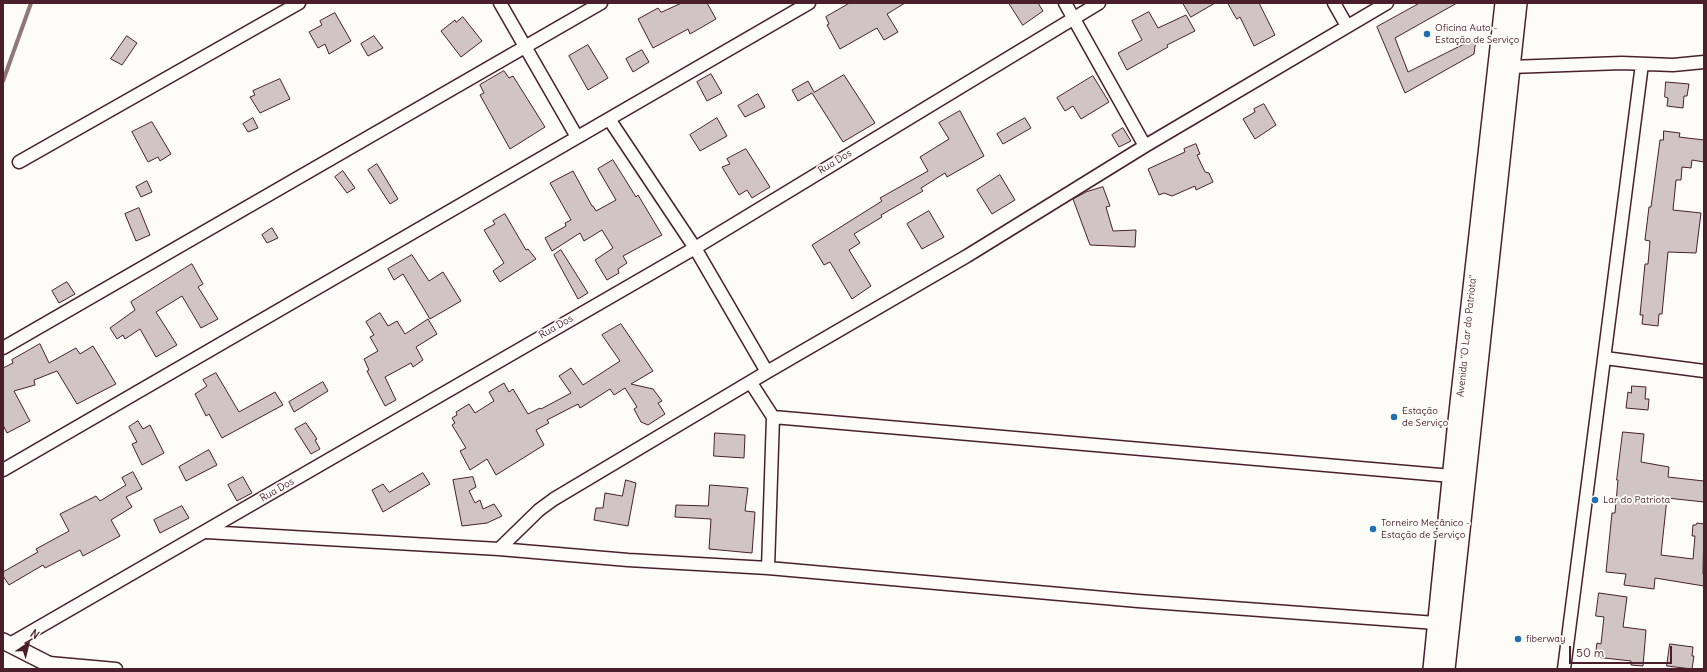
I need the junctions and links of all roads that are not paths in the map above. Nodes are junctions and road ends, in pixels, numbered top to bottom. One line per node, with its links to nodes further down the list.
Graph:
1 (299, 3): 20 (street)
2 (500, 3): 13 (street)
3 (601, 3): 13 (street)
4 (809, 3): 17 (street)
5 (1065, 3): 11 (street)
6 (1098, 3): 11 (street, Rua Dos)
7 (1334, 3): 12 (street)
8 (1387, 3): 12 (street)
9 (1504, 3): 29 (main road, Avenida "O Lar do Patriota")
10 (1518, 3): 16 (main road, Avenida "O Lar do Patriota")
11 (1074, 18): 19 (street); 21 (street, Rua Dos)
12 (1347, 26): 19 (street)
13 (525, 46): 18 (street); 22 (street)
14 (1704, 62): 15 (street)
15 (1642, 64): 16 (street); 23 (street)
16 (1510, 67): 38 (main road, Avenida "O Lar do Patriota")
17 (609, 120): 18 (street); 21 (street)
18 (577, 137): 28 (street)
19 (1145, 146): 25 (street)
20 (19, 162)
21 (695, 248): 25 (street); 30 (street, Rua Dos)
22 (3, 348)
23 (1605, 358): 24 (street); 39 (street)
24 (1704, 370)
25 (766, 372): 26 (street)
26 (750, 383): 27 (street); 31 (street)
27 (773, 417): 29 (street); 32 (street)
28 (3, 470)
29 (1452, 476): 33 (main road, Avenida "O Lar do Patriota")
30 (206, 532): 31 (street); 34 (street, Rua Dos)
31 (499, 549): 32 (street)
32 (768, 568): 33 (street)
33 (1436, 623): 37 (main road, Avenida "O Lar do Patriota")
34 (6, 643): 35 (street)
35 (53, 666): 36 (street)
36 (116, 669)
37 (1432, 669)
38 (1446, 669)
39 (1564, 669)

